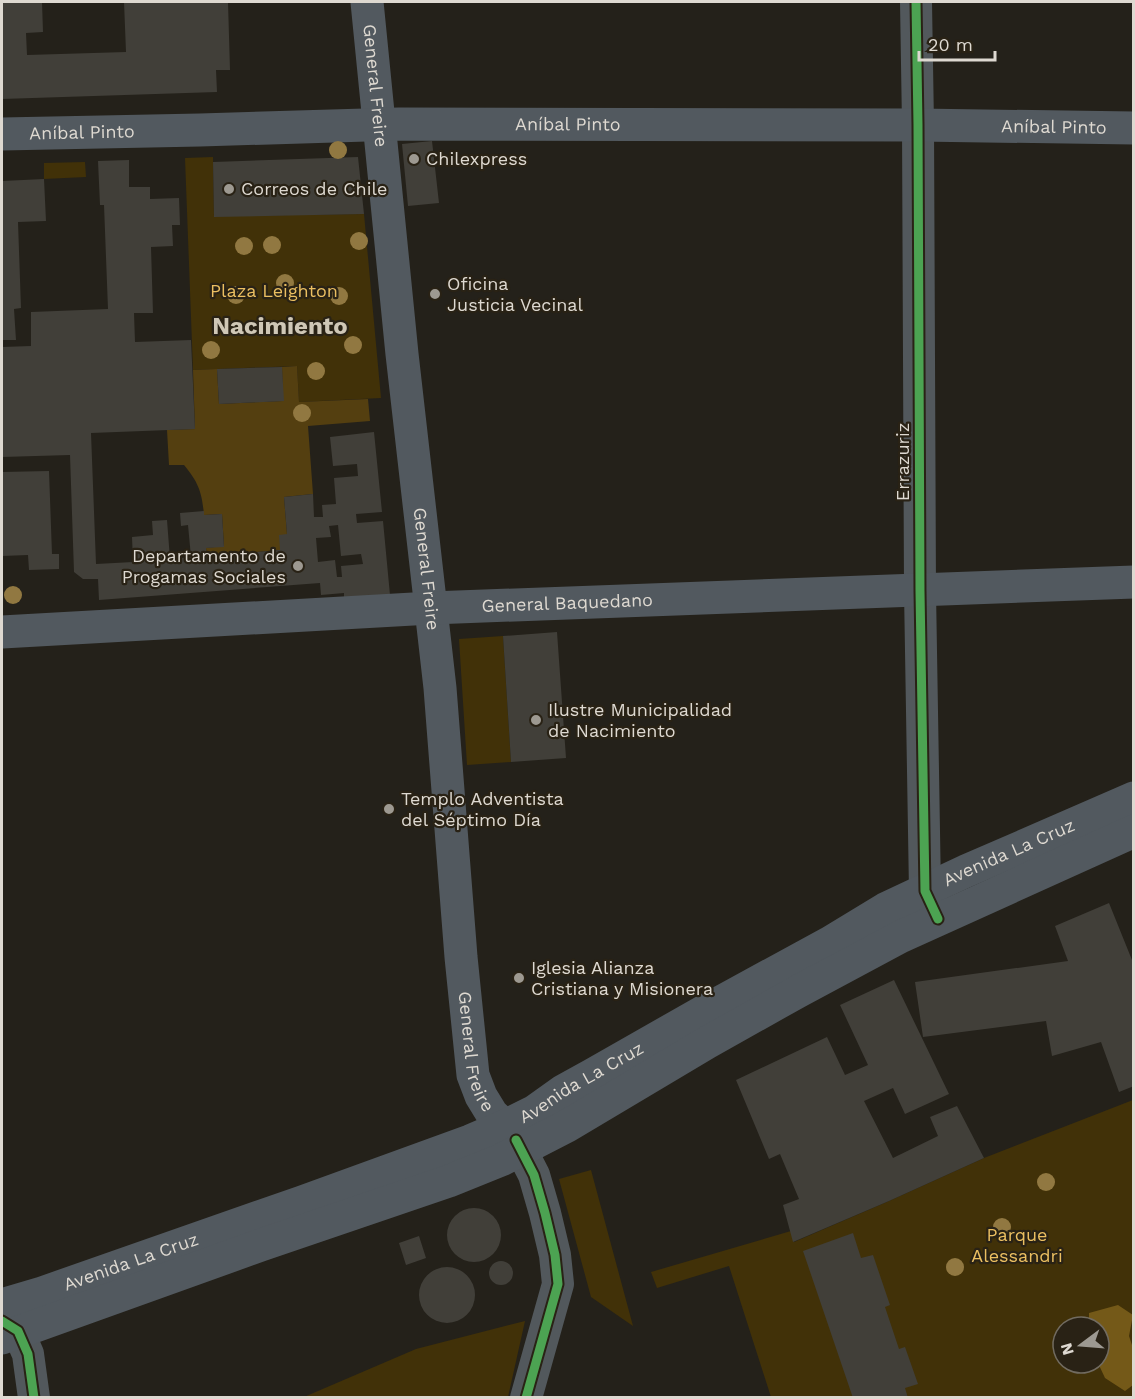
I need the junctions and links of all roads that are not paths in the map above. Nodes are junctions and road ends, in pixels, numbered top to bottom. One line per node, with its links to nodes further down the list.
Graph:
1 (367, 2): 3 (main road, General Freire)
2 (916, 2): 4 (street, Errazuriz)
3 (379, 124): 4 (main road, Aníbal Pinto); 6 (main road, Aníbal Pinto); 9 (main road, General Freire)
4 (918, 125): 5 (main road, Aníbal Pinto); 8 (street, Errazuriz)
5 (1134, 128)
6 (2, 134)
7 (1134, 582): 8 (main road, General Baquedano)
8 (920, 591): 9 (main road, General Baquedano); 13 (street, Errazuriz)
9 (432, 608): 10 (main road, General Baquedano); 14 (main road, General Freire)
10 (2, 632)
11 (1134, 798): 13 (main road, Avenida La Cruz)
12 (1134, 831): 13 (main road, Avenida La Cruz)
13 (931, 905): 14 (main road, Avenida La Cruz)
14 (514, 1139): 15 (main road, Avenida La Cruz); 17 (street)
15 (6, 1324): 16 (street)
16 (34, 1398)
17 (526, 1398)

